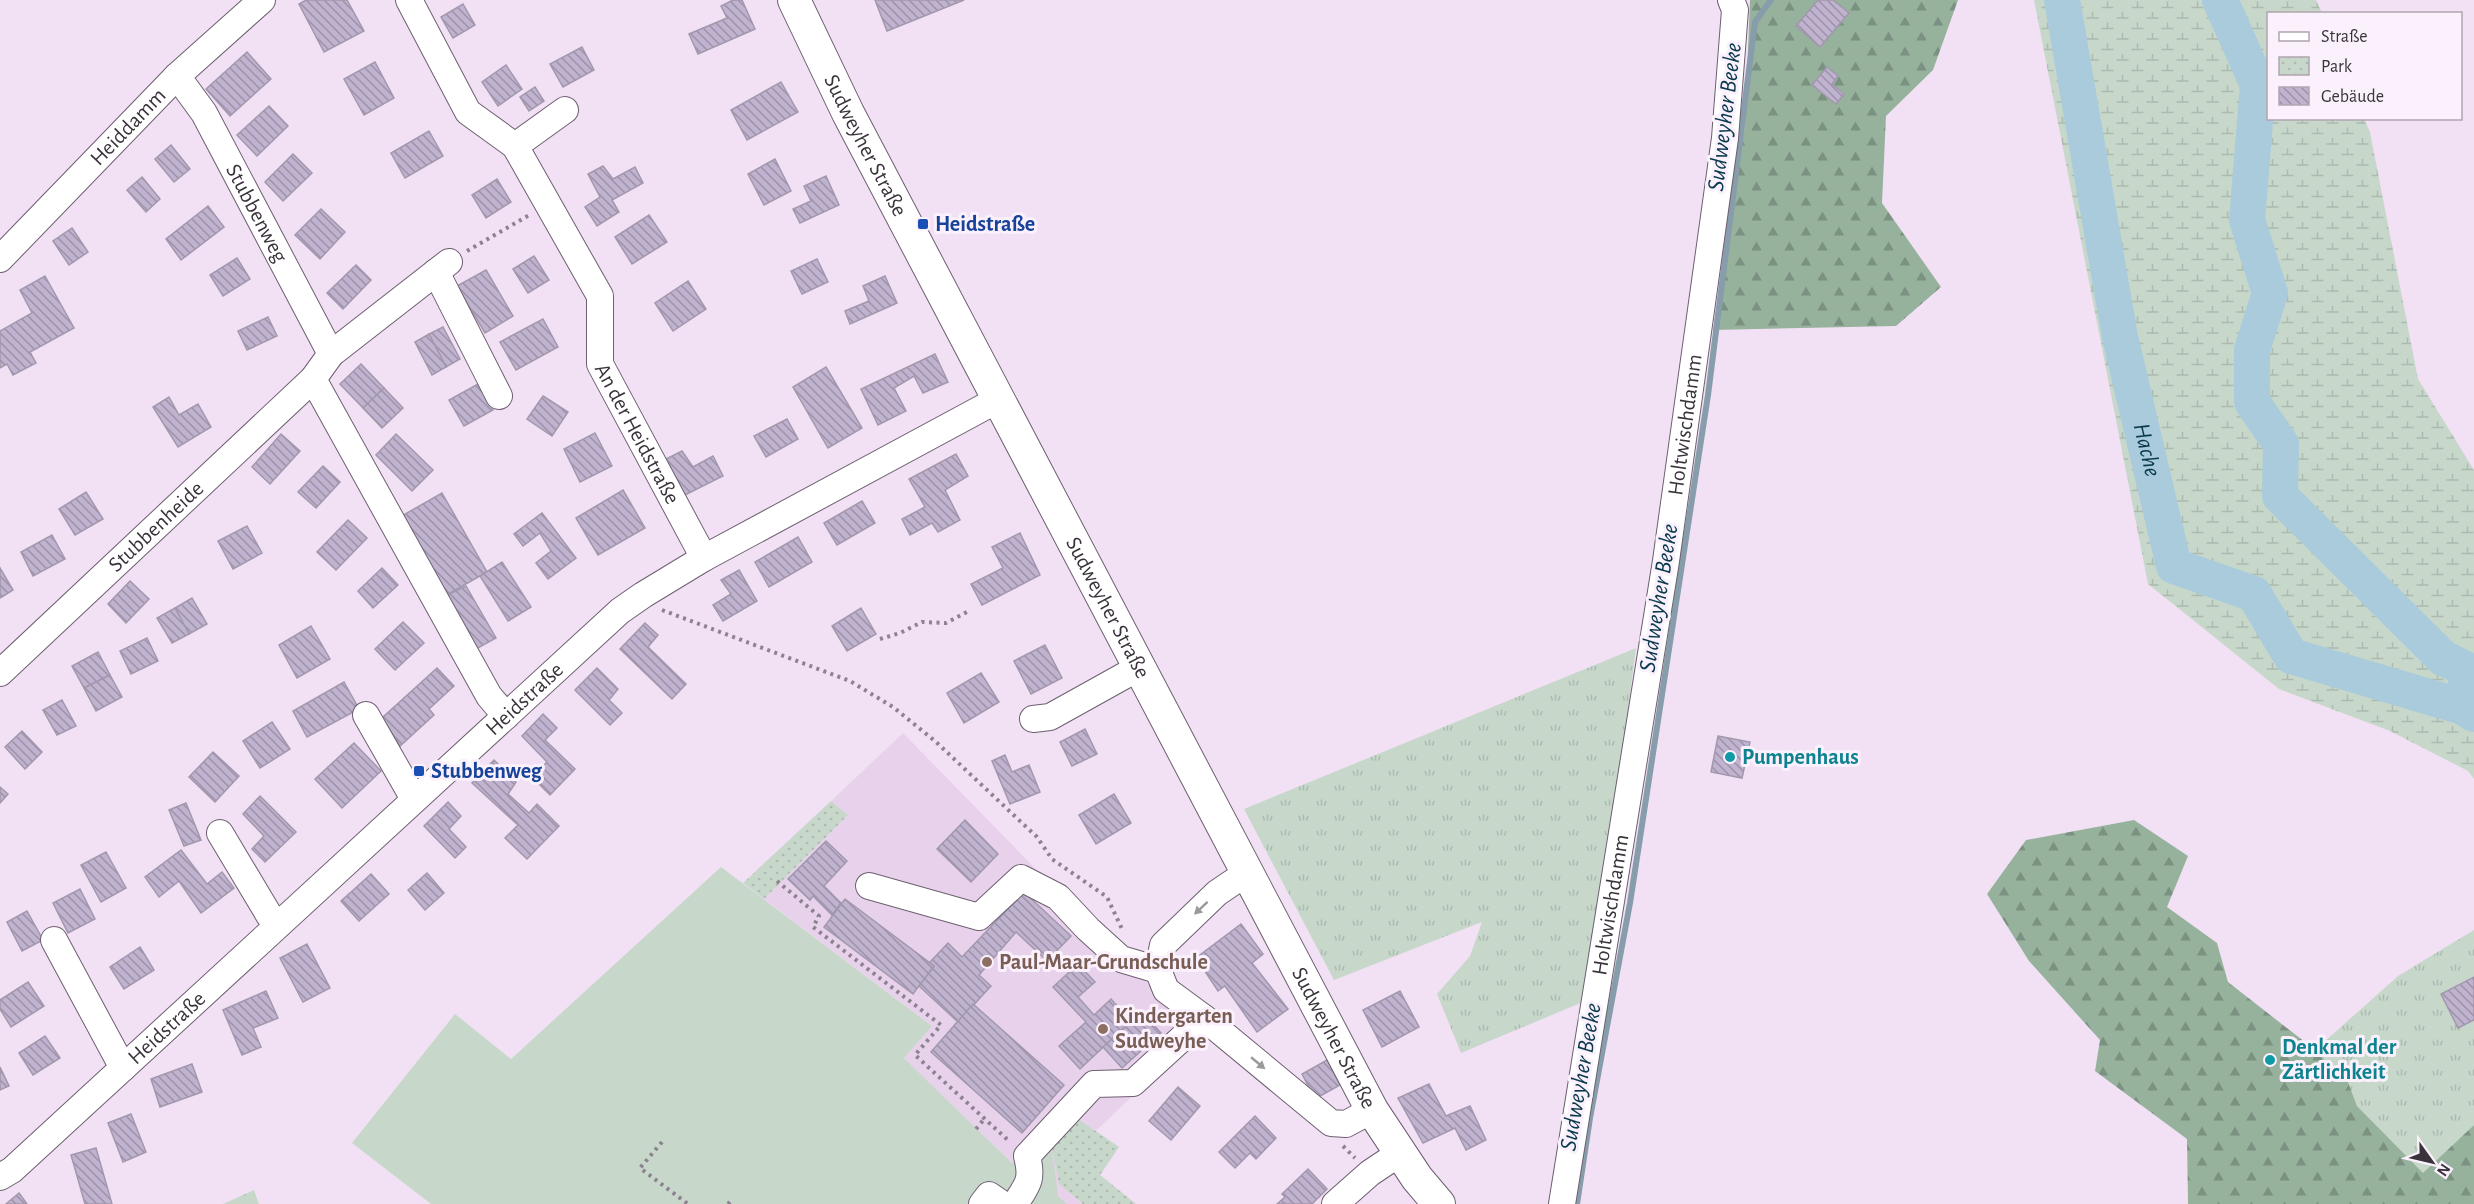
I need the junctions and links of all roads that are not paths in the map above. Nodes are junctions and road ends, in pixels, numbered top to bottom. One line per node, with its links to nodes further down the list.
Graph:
1 (262, 0): 5 (street, Heiddamm)
2 (409, 0): 7 (street, An der Heidstraße)
3 (794, 0): 12 (main road, Sudweyher Straße)
4 (1731, 0): 36 (street, Holtwischdamm)
5 (177, 76): 8 (street, Heiddamm); 9 (street, Stubbenweg)
6 (565, 110): 7 (street)
7 (514, 146): 13 (street, An der Heidstraße)
8 (0, 259)
9 (331, 354): 10 (street); 11 (street)
10 (314, 379): 15 (street, Stubbenheide); 17 (street)
11 (499, 396)
12 (999, 399): 13 (street, Heidstraße); 14 (main road, Sudweyher Straße)
13 (704, 558): 17 (street, Heidstraße)
14 (1140, 667): 18 (street); 21 (main road, Sudweyher Straße)
15 (0, 674)
16 (366, 715): 19 (street)
17 (506, 716): 19 (street, Heidstraße)
18 (1033, 719)
19 (414, 799): 23 (street, Heidstraße)
20 (220, 833): 23 (street)
21 (1248, 872): 25 (street, one-way to 25); 28 (main road, Sudweyher Straße)
22 (869, 886): 25 (street)
23 (278, 926): 27 (street, Heidstraße)
24 (54, 940): 27 (street)
25 (1158, 970): 26 (street)
26 (1204, 1018): 28 (street, one-way to 28); 34 (street)
27 (123, 1068): 30 (street, Heidstraße)
28 (1372, 1110): 29 (main road, Sudweyher Straße)
29 (1400, 1153): 31 (main road, Sudweyher Straße); 35 (street)
30 (0, 1177)
31 (1434, 1202)
32 (982, 1204): 33 (street)
33 (1002, 1204)
34 (1015, 1204)
35 (1335, 1204)
36 (1562, 1204)

